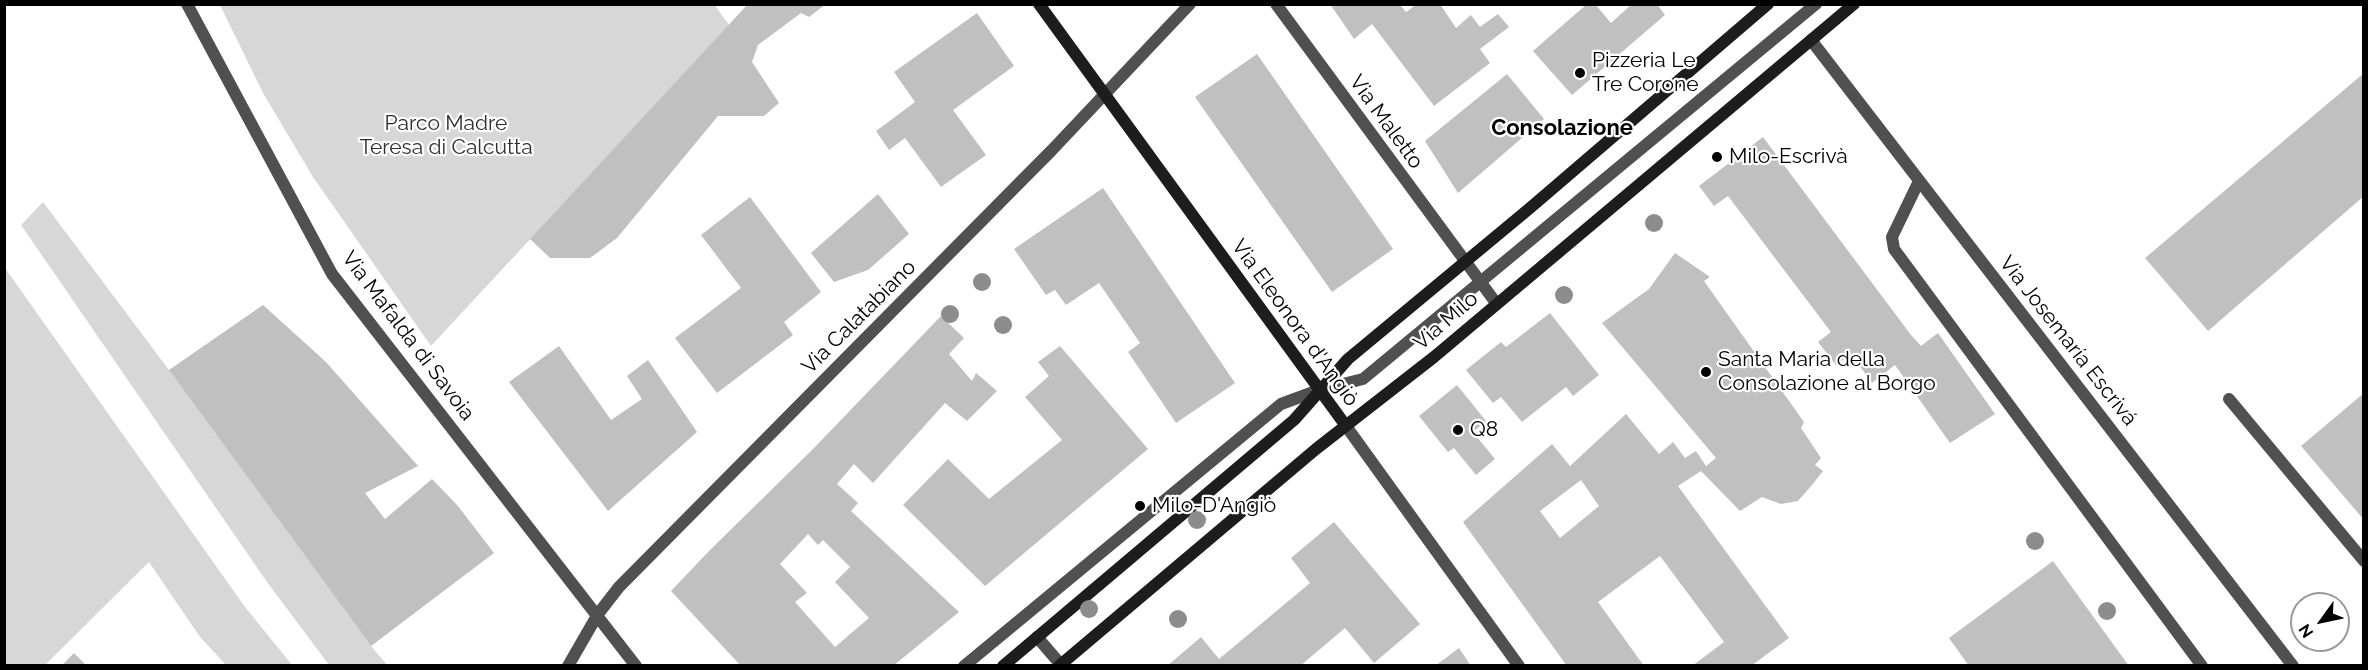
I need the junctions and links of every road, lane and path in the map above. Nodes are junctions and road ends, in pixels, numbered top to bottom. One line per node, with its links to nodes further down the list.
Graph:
1 (187, 4): 18 (street, Via Mafalda di Savoia)
2 (1039, 4): 9 (main road, Via Eleonora d'Angiò)
3 (1190, 4): 9 (street, Via Calatabiano)
4 (1276, 4): 11 (street, Via Maletto)
5 (1816, 4): 12 (street)
6 (1854, 4): 8 (main road, Via Milo)
7 (1764, 6): 11 (main road, Via Milo)
8 (1812, 40): 10 (street, Via Josemaría Escrivá); 13 (main road, Via Milo)
9 (1105, 95): 14 (main road, Via Eleonora d'Angiò); 18 (street, Via Calatabiano)
10 (1919, 181): 26 (street); 27 (street, Via Josemaría Escrivá)
11 (1465, 263): 12 (street, Via Maletto); 14 (main road, Via Milo)
12 (1481, 284): 13 (street, Via Maletto); 14 (street)
13 (1496, 303): 16 (main road, Via Milo)
14 (1319, 390): 16 (main road, Via Eleonora d'Angiò); 19 (main road, Via Milo); 23 (street)
15 (2229, 399): 17 (street)
16 (1346, 426): 20 (main road, Via Milo); 25 (street, Via Eleonora d'Angiò)
17 (2364, 561)
18 (598, 614): 21 (street, Via Calatabiano); 22 (street, Via Mafalda di Savoia)
19 (1037, 637): 20 (street); 24 (main road, Via Milo)
20 (1061, 665)
21 (568, 666)
22 (636, 666)
23 (964, 666)
24 (1003, 666)
25 (1519, 666)
26 (2202, 666)
27 (2293, 666)

